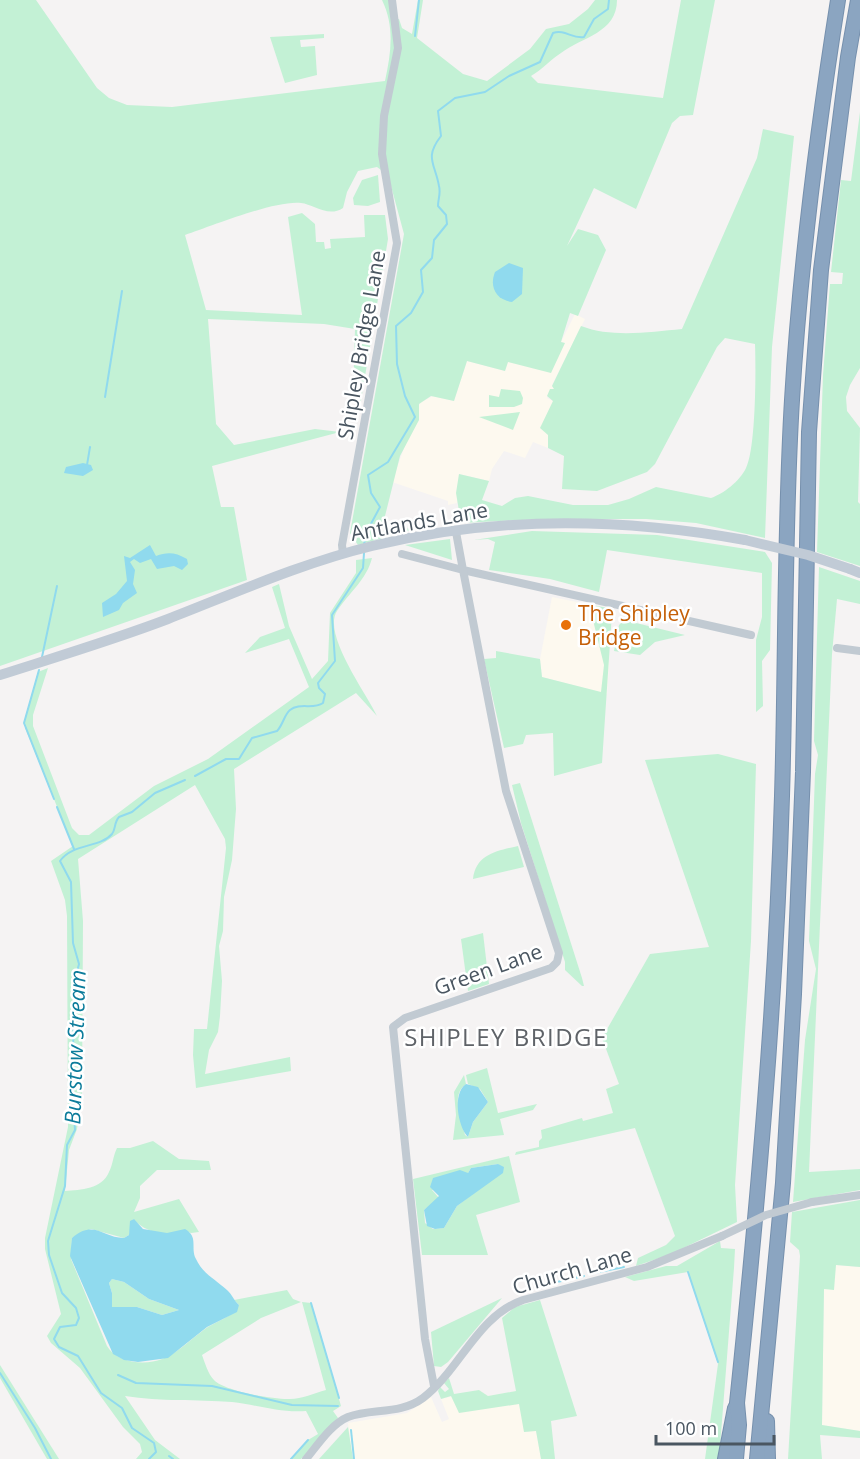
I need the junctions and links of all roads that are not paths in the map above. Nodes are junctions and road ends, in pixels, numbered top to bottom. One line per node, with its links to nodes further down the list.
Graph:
1 (392, 0): 5 (street, Shipley Bridge Lane)
2 (838, 0): 15 (highway)
3 (858, 0): 16 (highway)
4 (456, 532): 5 (main road, Antlands Lane); 7 (street); 8 (main road, Antlands Lane, bridge)
5 (343, 554): 12 (main road, Antlands Lane)
6 (402, 554): 7 (street)
7 (463, 570): 9 (street); 14 (street, Green Lane)
8 (855, 571)
9 (751, 635)
10 (837, 648): 11 (street)
11 (860, 651)
12 (0, 675)
13 (860, 1195): 14 (street, Church Lane, bridge)
14 (434, 1386): 17 (street, Church Lane)
15 (737, 1403): 18 (highway); 19 (highway)
16 (764, 1408): 20 (highway); 21 (highway)
17 (306, 1459)
18 (724, 1459)
19 (736, 1459)
20 (757, 1459)
21 (768, 1459)

